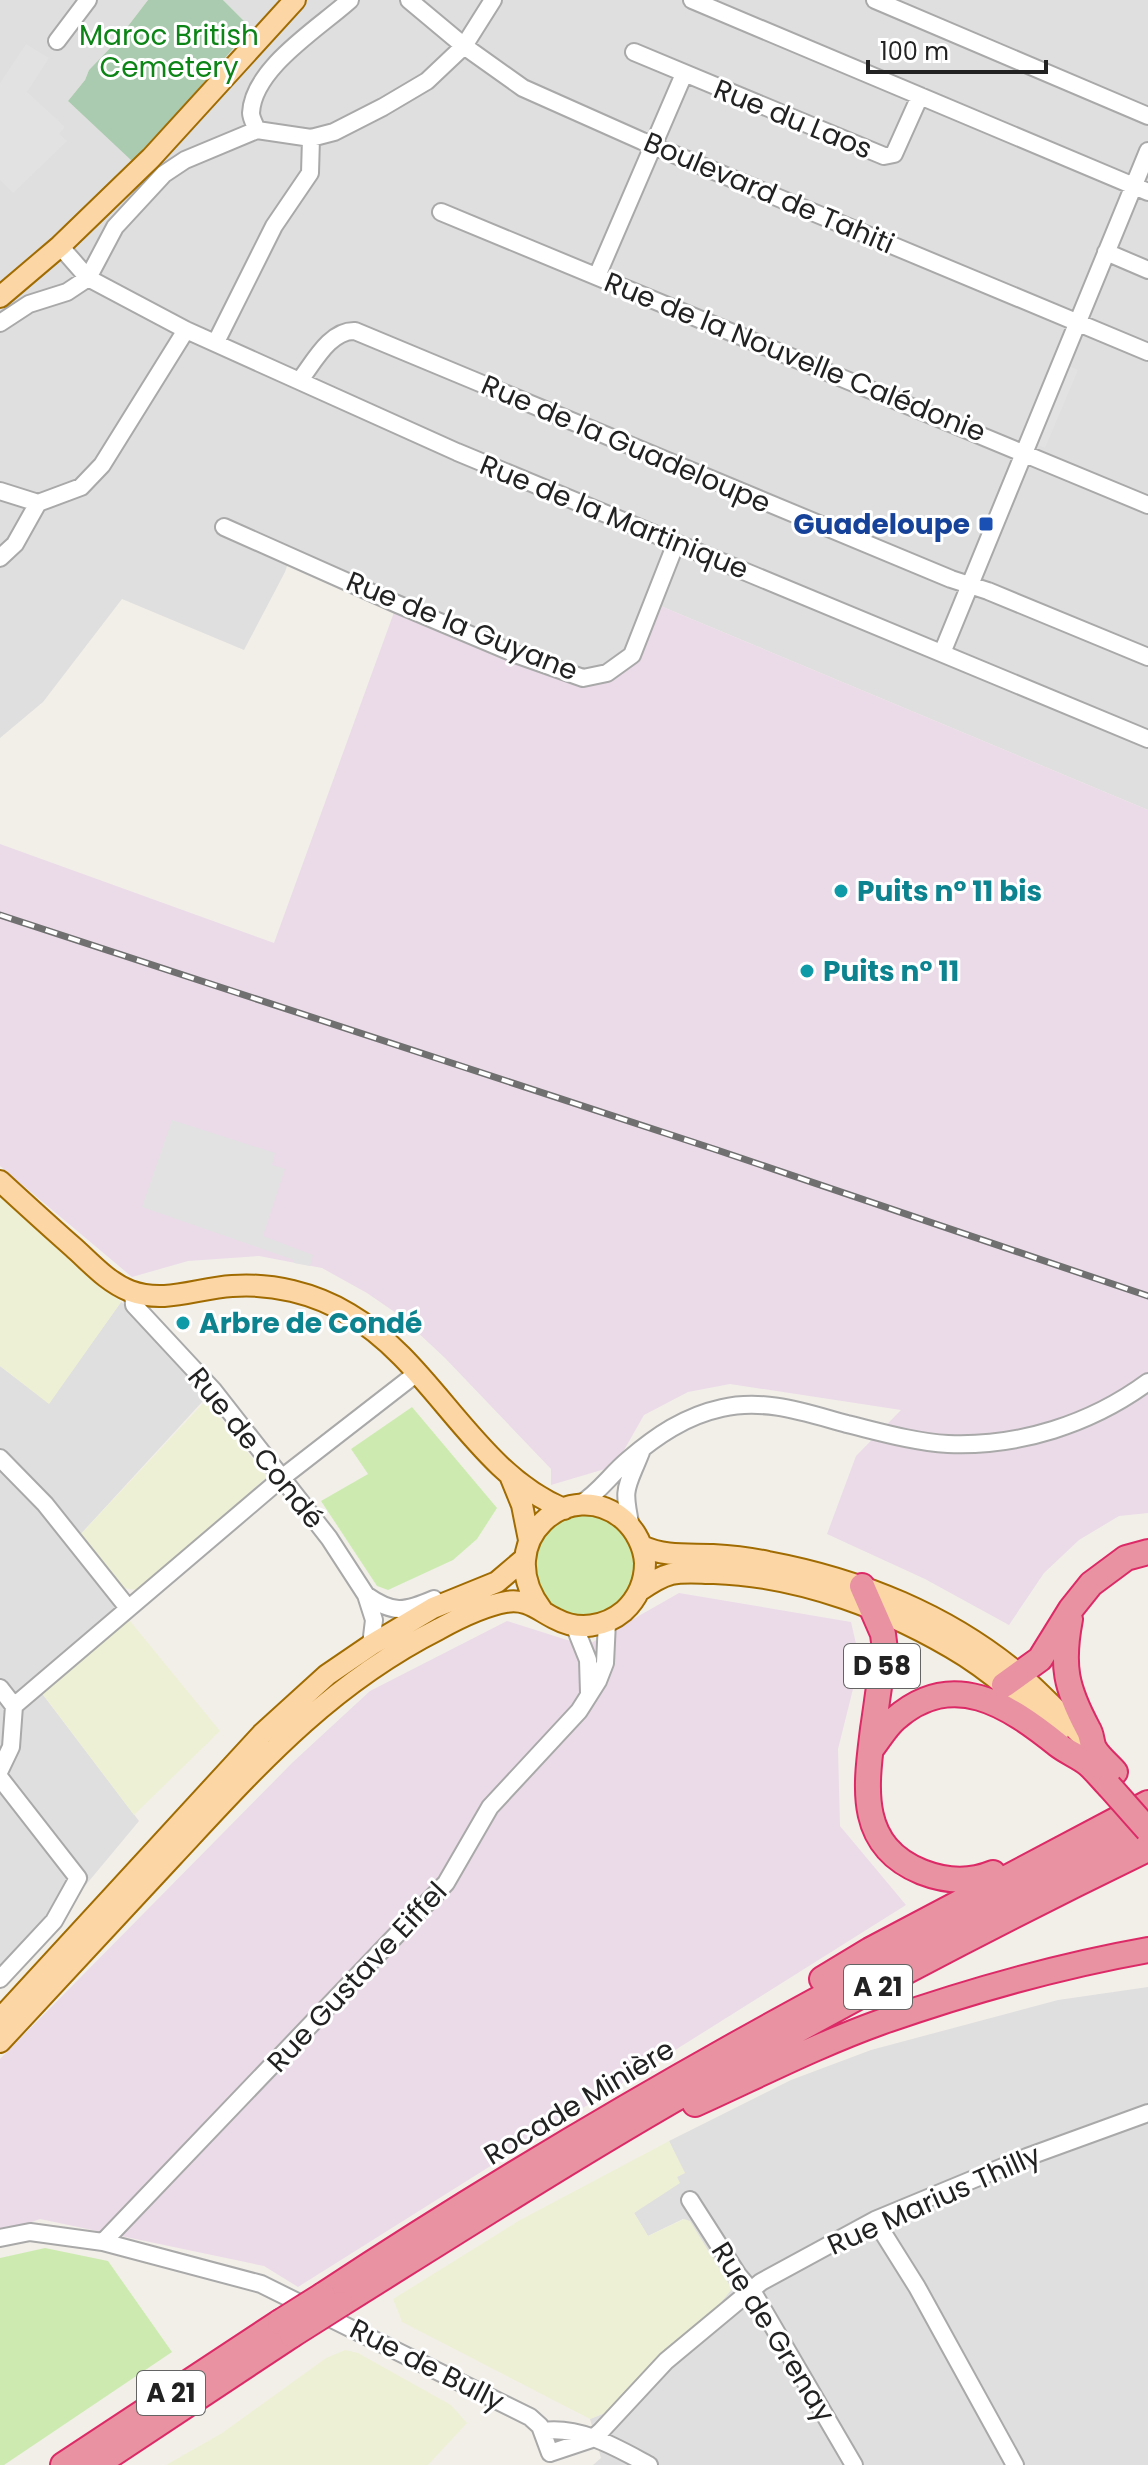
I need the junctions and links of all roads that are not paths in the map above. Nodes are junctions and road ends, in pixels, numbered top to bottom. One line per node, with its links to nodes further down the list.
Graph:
1 (88, 0): 9 (street)
2 (295, 0): 21 (main road)
3 (350, 0): 15 (street)
4 (409, 0): 10 (street, Boulevard de Tahiti)
5 (493, 0): 10 (street)
6 (692, 0): 8 (street)
7 (875, 0): 14 (street)
8 (716, 5): 13 (street)
9 (57, 41)
10 (464, 46): 16 (street); 17 (street, Boulevard de Tahiti)
11 (634, 52): 12 (street, Rue du Laos)
12 (684, 74): 13 (street, Rue du Laos); 17 (street)
13 (920, 96): 19 (street)
14 (1148, 116)
15 (257, 130): 16 (street); 25 (street)
16 (311, 138): 30 (street)
17 (653, 146): 24 (street); 27 (street, Boulevard de Tahiti)
18 (1148, 151): 19 (street)
19 (1141, 189): 22 (street)
20 (441, 212): 24 (street, Rue de la Nouvelle Calédonie)
21 (60, 246): 25 (street, Rue de la Martinique); 26 (main road)
22 (1106, 252): 23 (street); 27 (street)
23 (1148, 270)
24 (597, 276): 33 (street, Rue de la Nouvelle Calédonie)
25 (88, 278): 28 (street); 29 (street, Rue de la Martinique)
26 (0, 297)
27 (1077, 322): 31 (street, Boulevard de Tahiti); 33 (street)
28 (0, 323)
29 (186, 330): 30 (street, Rue de la Martinique); 35 (street)
30 (216, 342): 32 (street, Rue de la Martinique)
31 (1148, 352)
32 (300, 380): 38 (street, Rue de la Martinique); 40 (street, Rue de la Guadeloupe)
33 (1025, 453): 36 (street, Rue de la Nouvelle Calédonie); 40 (street)
34 (0, 491): 35 (street)
35 (38, 503): 39 (street)
36 (1148, 505)
37 (224, 527): 38 (street, Rue de la Guyane)
38 (676, 543): 41 (street, Rue de la Martinique)
39 (0, 558)
40 (969, 585): 41 (street); 42 (street, Rue de la Guadeloupe)
41 (942, 653): 43 (street, Rue de la Martinique)
42 (1148, 657)
43 (1148, 739)
44 (0, 1181): 45 (main road, Rue de Condé)
45 (133, 1292): 46 (main road); 50 (street, Rue de Condé)
46 (417, 1373): 50 (street); 51 (main road)
47 (1148, 1382): 48 (street)
48 (641, 1451): 52 (street); 53 (street)
49 (0, 1458): 61 (street)
50 (283, 1477): 60 (street, Rue de Condé); 61 (street)
51 (511, 1478): 52 (main road); 55 (main road)
52 (571, 1507): 53 (main road); 55 (main road)
53 (631, 1527): 54 (main road)
54 (642, 1546): 57 (main road, D 58); 58 (main road)
55 (526, 1550): 59 (main road); 63 (main road)
56 (1148, 1552): 62 (highway)
57 (862, 1586): 64 (highway, D 58); 68 (main road, D 58)
58 (639, 1591): 64 (main road, D 58); 65 (main road)
59 (471, 1592): 60 (street); 67 (main road)
60 (366, 1595): 67 (street, Rue de Condé)
61 (128, 1608): 71 (street)
62 (1071, 1609): 68 (highway); 73 (highway)
63 (542, 1610): 66 (main road); 85 (main road)
64 (873, 1610): 68 (main road, D 58); 72 (highway, D 58)
65 (607, 1622): 66 (main road); 70 (street, Rue Gustave Eiffel)
66 (574, 1625): 70 (street)
67 (371, 1645): 84 (main road)
68 (1012, 1680): 73 (main road, D 58)
69 (0, 1688): 71 (street)
70 (589, 1695): 92 (street, Rue Gustave Eiffel)
71 (14, 1706): 74 (street)
72 (871, 1750): 73 (highway); 81 (highway)
73 (1090, 1754): 76 (highway, D 58)
74 (0, 1770)
75 (0, 1778): 83 (street)
76 (1116, 1783): 78 (highway, D 58); 79 (highway, D 58, bridge)
77 (1148, 1803): 81 (highway)
78 (1148, 1809)
79 (1148, 1830): 86 (highway, Rocade Minière / A 21)
80 (1148, 1849): 88 (highway, Rocade Minière / A 21)
81 (1033, 1862): 86 (highway)
82 (1148, 1950): 88 (highway)
83 (0, 1979)
84 (0, 2019)
85 (0, 2042)
86 (642, 2097): 94 (highway, Rocade Minière / A 21)
87 (1148, 2113): 90 (street, Rue Marius Thilly)
88 (613, 2136): 94 (highway, Rocade Minière / A 21)
89 (690, 2200): 93 (street, Rue de Grenay)
90 (875, 2220): 93 (street, Rue Marius Thilly); 103 (street)
91 (0, 2238): 92 (street, Rue de Bully)
92 (103, 2242): 96 (street, Rue de Bully)
93 (750, 2289): 97 (street, Rue Marius Thilly); 102 (street, Rue de Grenay)
94 (332, 2299): 95 (highway, Rocade Minière / A 21, bridge)
95 (286, 2328): 99 (highway, Rocade Minière / A 21); 100 (highway, Rocade Minière / A 21)
96 (543, 2431): 97 (street); 98 (street)
97 (592, 2439): 98 (street); 101 (street)
98 (548, 2459)
99 (63, 2465)
100 (96, 2465)
101 (649, 2465)
102 (854, 2465)
103 (1015, 2465)

